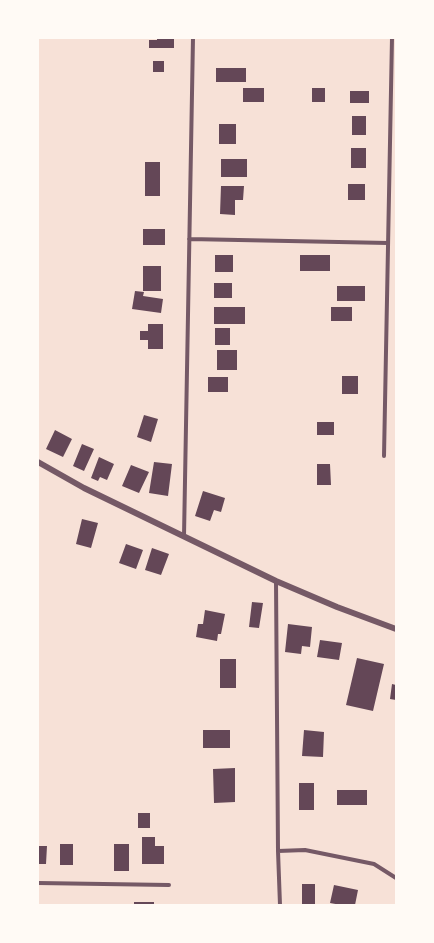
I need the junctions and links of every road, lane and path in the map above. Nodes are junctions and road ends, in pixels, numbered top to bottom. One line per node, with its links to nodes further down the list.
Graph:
1 (193, 38): 3 (street)
2 (392, 38): 4 (street)
3 (189, 239): 4 (street); 7 (street)
4 (388, 243): 5 (street)
5 (384, 456)
6 (38, 462): 7 (street)
7 (184, 536): 8 (street)
8 (276, 580): 9 (street); 10 (street)
9 (396, 629)
10 (278, 851): 11 (street); 14 (street)
11 (396, 878)
12 (38, 883): 13 (street)
13 (170, 885)
14 (280, 905)

